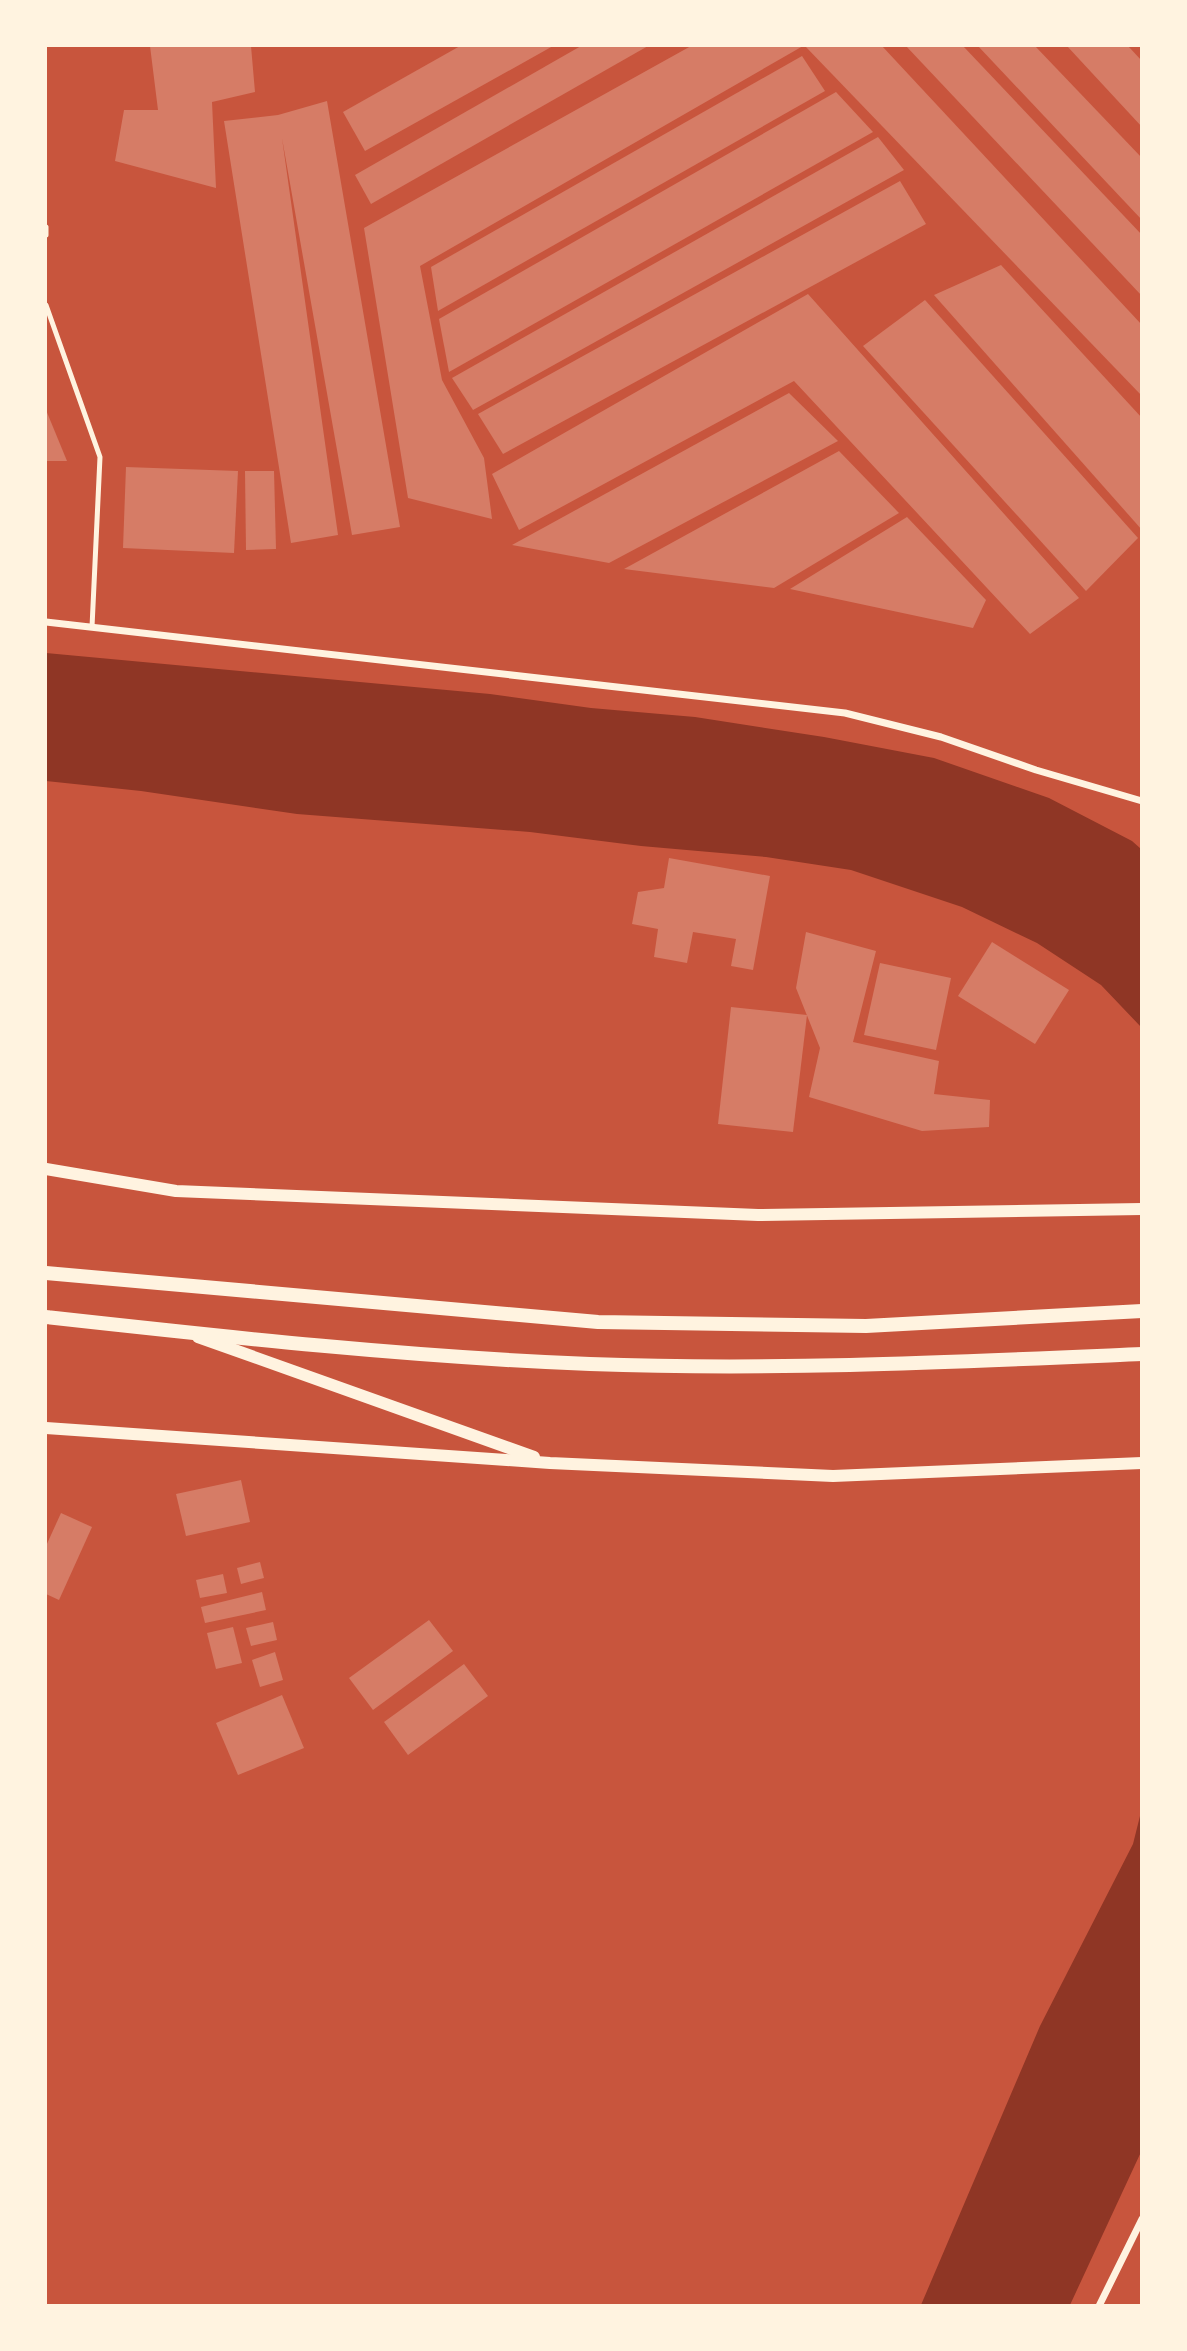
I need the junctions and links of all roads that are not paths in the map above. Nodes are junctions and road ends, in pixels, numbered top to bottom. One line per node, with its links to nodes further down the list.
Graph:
1 (46, 227): 2 (lane)
2 (46, 235)
3 (46, 305): 5 (lane)
4 (46, 622): 5 (street)
5 (92, 627): 6 (street)
6 (1142, 801)
7 (46, 1170): 8 (street)
8 (1142, 1209)
9 (46, 1273): 10 (main road)
10 (1142, 1311)
11 (46, 1317): 12 (main road)
12 (188, 1333): 13 (main road); 15 (street)
13 (1142, 1354)
14 (46, 1428): 15 (street)
15 (550, 1463): 16 (street)
16 (1135, 1463)
17 (1142, 2219): 18 (street)
18 (1099, 2305)

